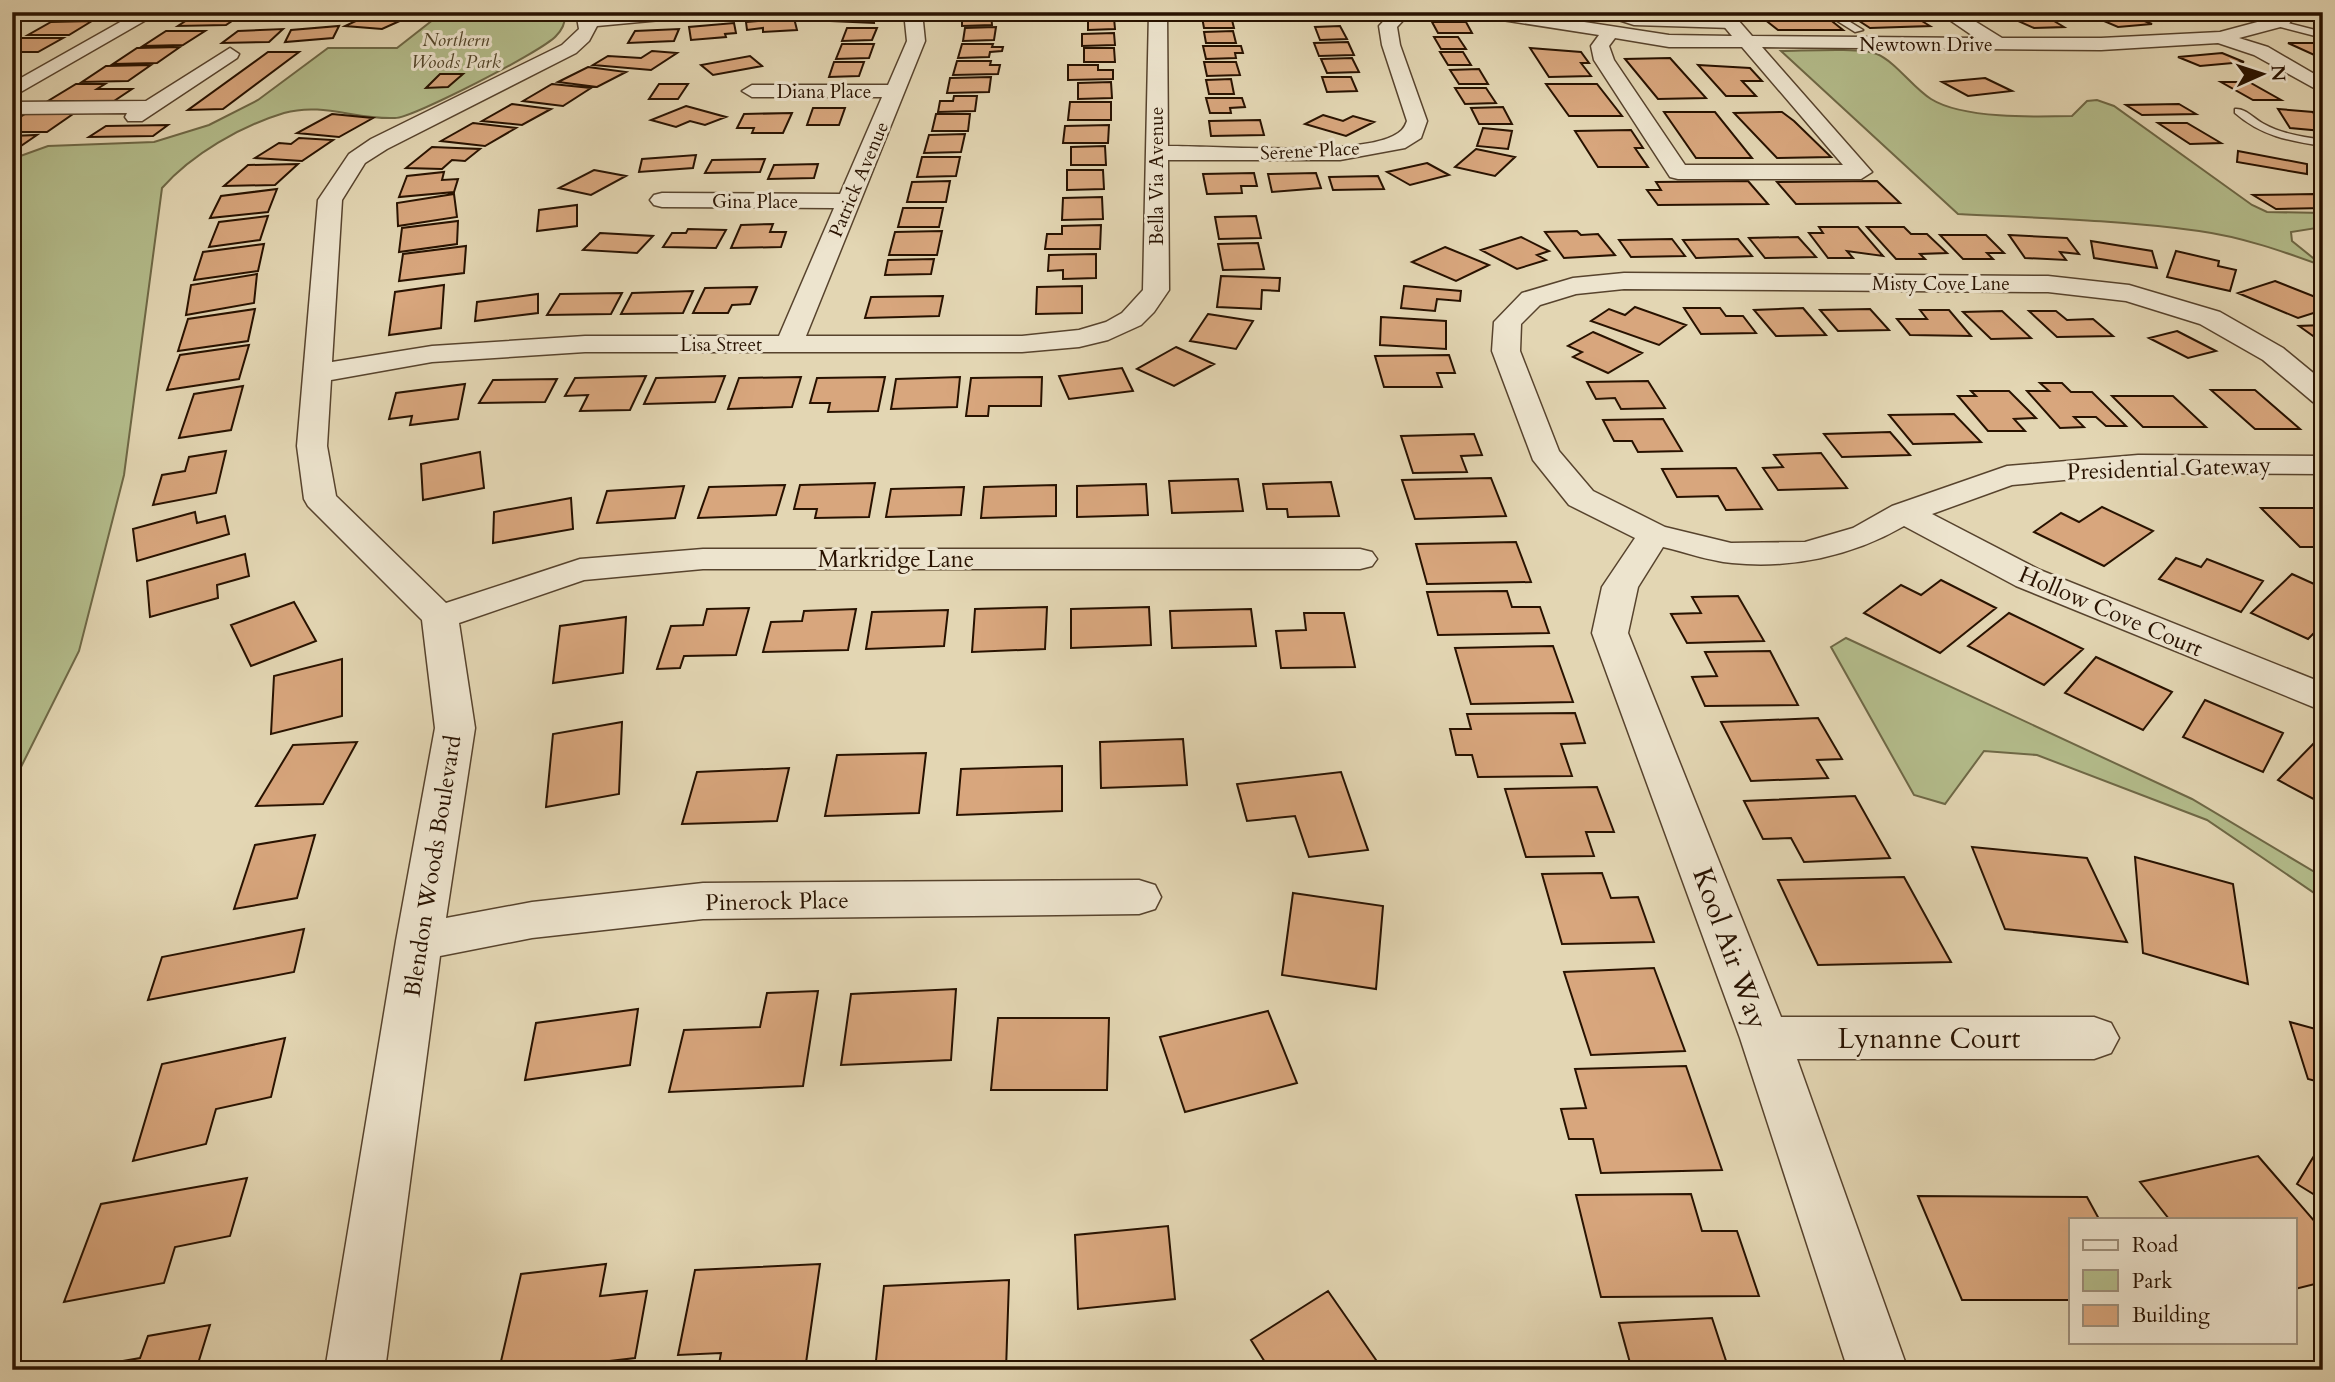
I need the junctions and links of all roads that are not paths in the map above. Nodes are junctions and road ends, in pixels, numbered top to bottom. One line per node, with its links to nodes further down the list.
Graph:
1 (151, 12): 21 (street)
2 (693, 12): 10 (street)
3 (913, 12): 23 (street, Patrick Avenue)
4 (1158, 12): 29 (street, Bella Via Avenue)
5 (1402, 12): 29 (street, Serene Place)
6 (1483, 12): 14 (street, Newtown Drive)
7 (1598, 12): 12 (lane)
8 (1827, 12): 13 (lane)
9 (1947, 12): 18 (street)
10 (588, 16): 35 (street)
11 (2282, 18): 15 (lane); 16 (street, Newtown Drive)
12 (1726, 19): 17 (street)
13 (1858, 30)
14 (1610, 33): 17 (street, Newtown Drive); 17 (street)
15 (2323, 35)
16 (2220, 37): 18 (street, Newtown Drive); 20 (street)
17 (1748, 42): 18 (street, Newtown Drive)
18 (1999, 44)
19 (230, 54): 26 (street)
20 (2323, 87)
21 (12, 90)
22 (752, 91): 23 (street, Diana Place)
23 (897, 91): 31 (street, Patrick Avenue)
24 (12, 108): 26 (street)
25 (2239, 111): 28 (lane)
26 (134, 114): 27 (street)
27 (176, 117)
28 (2323, 143)
29 (1156, 153): 33 (street, Bella Via Avenue)
30 (662, 200): 31 (street, Gina Place)
31 (848, 201): 34 (street, Patrick Avenue)
32 (1531, 299): 36 (street, Misty Cove Lane); 39 (street, Presidential Gateway)
33 (1123, 326): 34 (street, Lisa Street)
34 (789, 344): 35 (street, Lisa Street)
35 (319, 373): 41 (street)
36 (2323, 396)
37 (2323, 465): 38 (street, Presidential Gateway)
38 (1905, 513): 39 (street, Presidential Gateway); 42 (street, Hollow Cove Court)
39 (1654, 536): 45 (street, Kool Air Way)
40 (1360, 559): 41 (street, Markridge Lane)
41 (440, 617): 44 (street, Blendon Woods Boulevard)
42 (2323, 698)
43 (1139, 897): 44 (street, Pinerock Place)
44 (419, 941): 47 (street, Blendon Woods Boulevard)
45 (1765, 1038): 46 (street, Lynanne Court); 48 (street, Kool Air Way)
46 (2094, 1038)
47 (355, 1370)
48 (1878, 1370)

